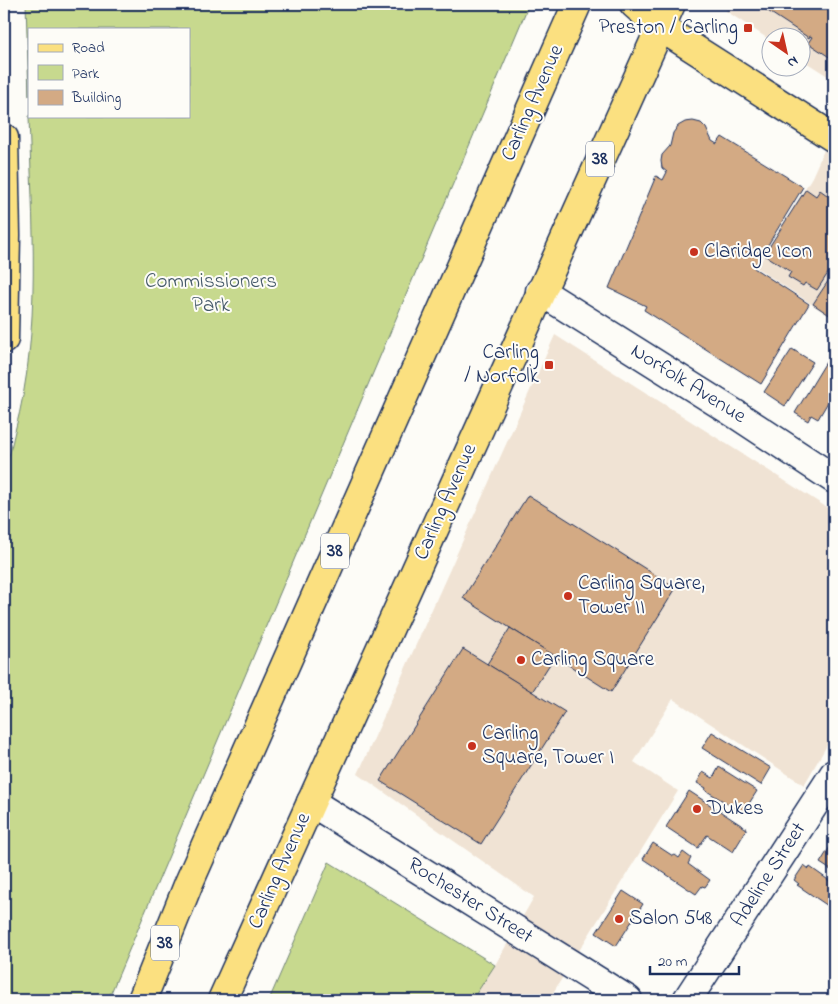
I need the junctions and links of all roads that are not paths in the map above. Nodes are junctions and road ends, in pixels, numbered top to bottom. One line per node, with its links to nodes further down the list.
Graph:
1 (577, 4): 11 (main road, Carling Avenue / 38)
2 (634, 4): 3 (main road)
3 (666, 16): 5 (main road); 6 (main road, Carling Avenue / 38)
4 (4, 138): 7 (main road)
5 (834, 138)
6 (540, 290): 8 (street, Norfolk Avenue); 10 (main road, Carling Avenue / 38)
7 (4, 339)
8 (834, 479)
9 (834, 774): 14 (street, Adeline Street)
10 (311, 802): 12 (main road, Carling Avenue / 38); 13 (street, Rochester Street)
11 (142, 1000)
12 (222, 1000)
13 (628, 1000)
14 (687, 1000)

